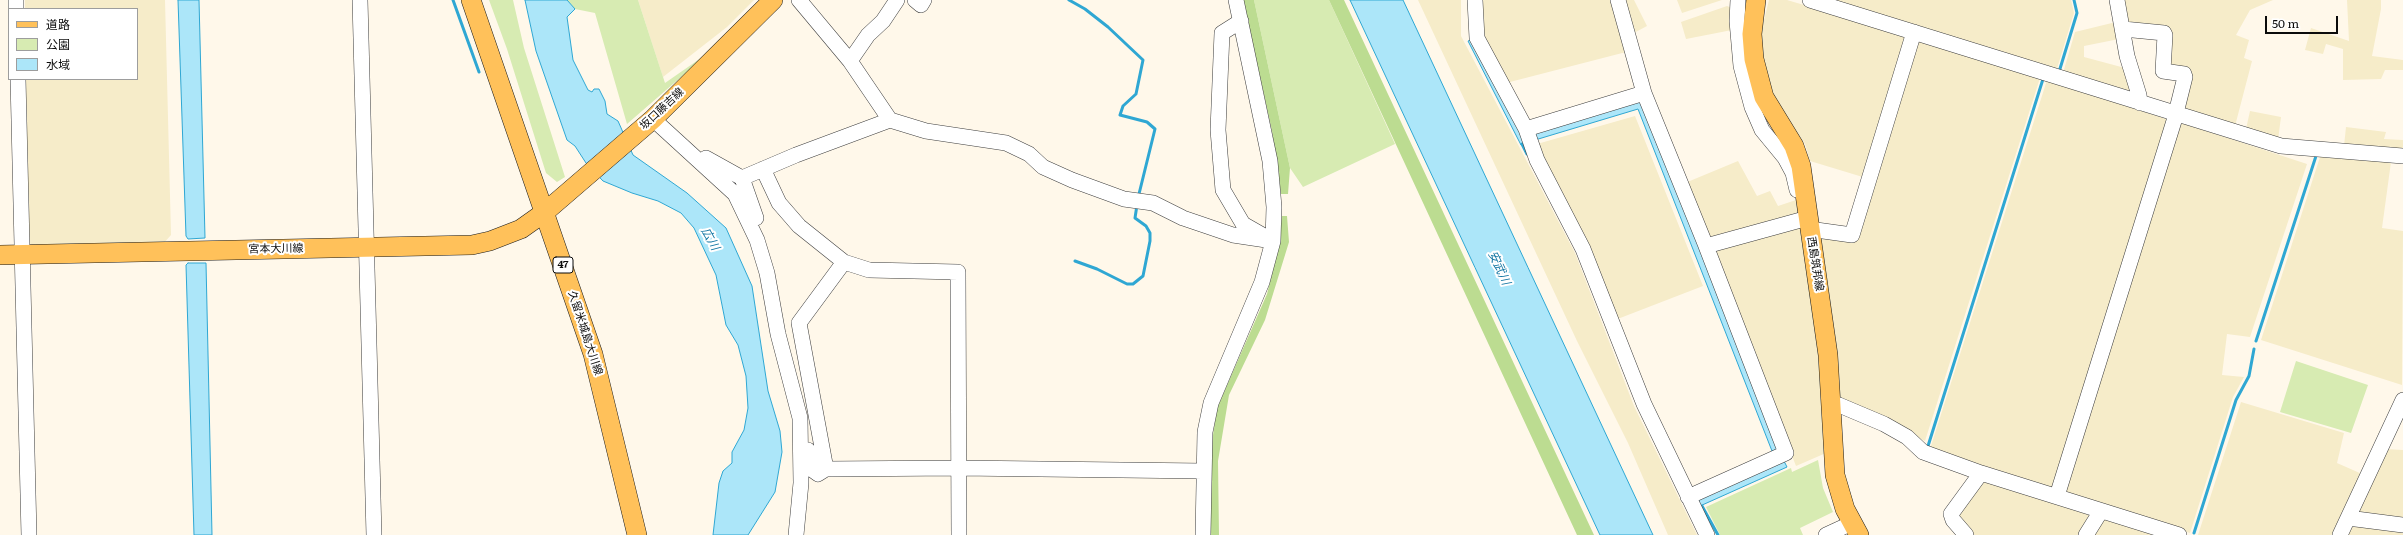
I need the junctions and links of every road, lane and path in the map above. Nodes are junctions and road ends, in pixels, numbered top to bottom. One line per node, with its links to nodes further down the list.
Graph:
1 (360, 0): 36 (street)
2 (471, 0): 31 (main road, 久留米城島大川線 / 47)
3 (773, 0): 24 (main road, 坂口藤吉線)
4 (799, 0): 18 (street)
5 (897, 0): 18 (street)
6 (915, 0): 7 (street)
7 (924, 0)
8 (1236, 0): 15 (street)
9 (1475, 0): 25 (street)
10 (1618, 0): 20 (street)
11 (1738, 0): 30 (street)
12 (1756, 0): 30 (main road, 西島筑邦線)
13 (1810, 0): 17 (street)
14 (2117, 0): 16 (street)
15 (1241, 21): 34 (street); 34 (street)
16 (2123, 29): 21 (street); 22 (street)
17 (1914, 32): 21 (street); 32 (street)
18 (850, 61): 23 (street)
19 (18, 80): 38 (street)
20 (1644, 93): 25 (street); 35 (street)
21 (2140, 103): 22 (street)
22 (2175, 114): 26 (street); 47 (street)
23 (890, 120): 28 (street); 34 (street)
24 (650, 121): 27 (street); 31 (main road, 坂口藤吉線)
25 (1526, 129): 48 (street)
26 (2403, 156)
27 (697, 158): 29 (street); 33 (street)
28 (763, 169): 29 (street); 39 (street)
29 (742, 178): 33 (street)
30 (1805, 199): 32 (main road, 西島筑邦線)
31 (552, 206): 36 (main road, 宮本大川線); 55 (main road, 久留米城島大川線 / 47)
32 (1808, 223): 35 (street); 41 (main road, 西島筑邦線)
33 (757, 240): 42 (street)
34 (1273, 240): 45 (street)
35 (1706, 246): 48 (street)
36 (367, 247): 38 (main road, 宮本大川線); 54 (street)
37 (0, 255): 38 (main road, 宮本大川線)
38 (22, 255): 53 (street)
39 (844, 262): 43 (street); 44 (street)
40 (2403, 400): 50 (street)
41 (1833, 404): 46 (street); 52 (main road, 西島筑邦線)
42 (802, 432): 44 (street); 56 (street)
43 (959, 468): 44 (street); 45 (street); 57 (street)
44 (826, 469)
45 (1203, 471): 58 (street)
46 (1981, 473): 47 (street); 61 (street)
47 (2057, 496): 49 (street)
48 (1688, 497): 59 (street)
49 (2101, 511): 62 (street); 63 (street)
50 (2348, 518): 51 (street); 64 (street)
51 (2403, 525)
52 (1856, 529): 60 (street)
53 (29, 535)
54 (374, 535)
55 (637, 535)
56 (796, 535)
57 (959, 535)
58 (1203, 535)
59 (1707, 535)
60 (1826, 535)
61 (1966, 535)
62 (2086, 535)
63 (2178, 535)
64 (2340, 535)

